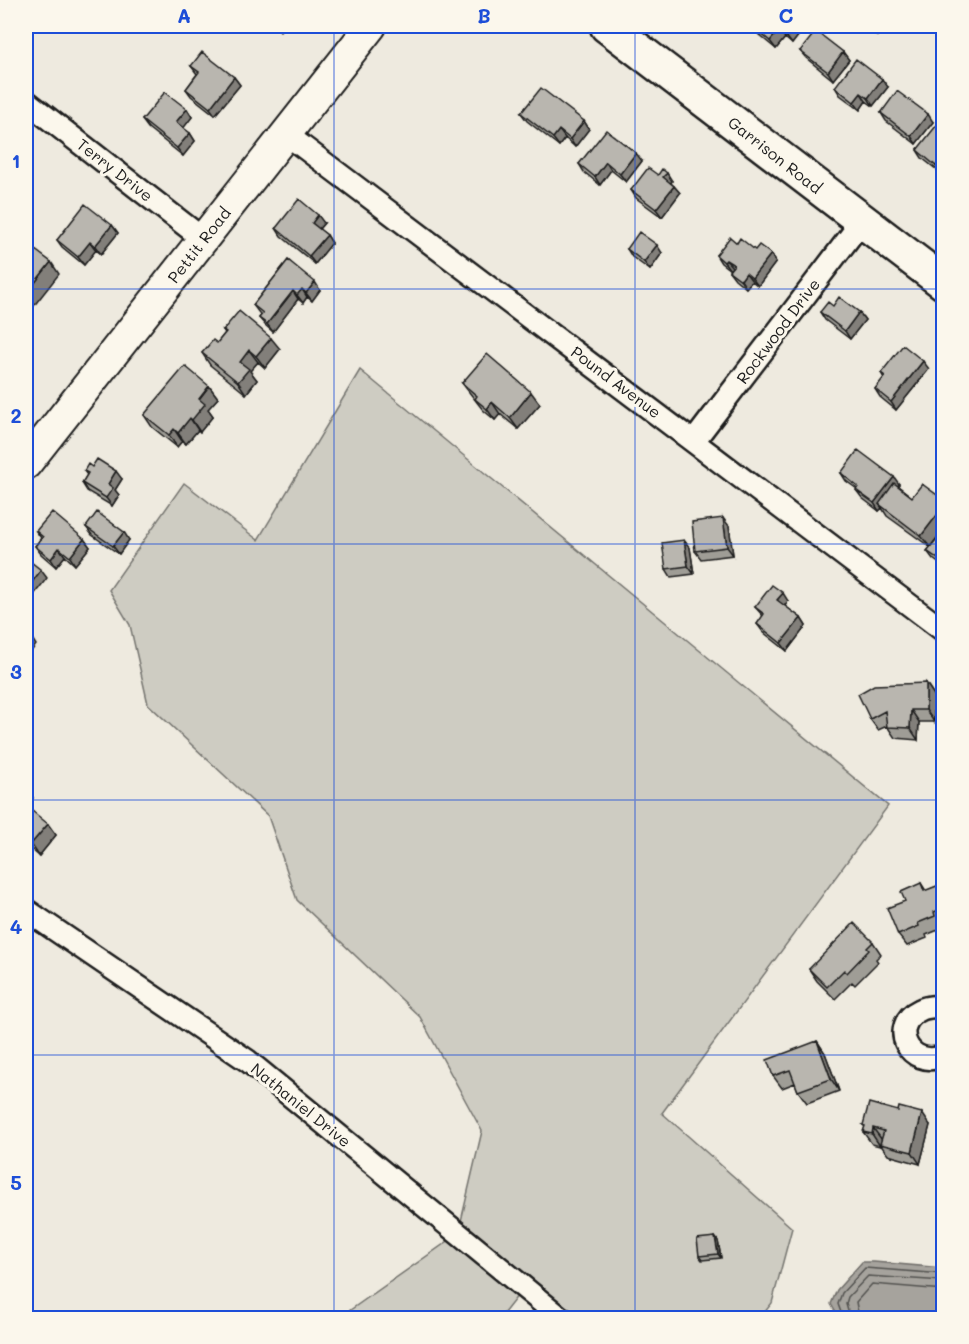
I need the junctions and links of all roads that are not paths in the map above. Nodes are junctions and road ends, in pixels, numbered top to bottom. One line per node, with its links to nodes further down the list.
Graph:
1 (371, 26): 4 (street, Pettit Road)
2 (607, 26): 5 (main road, Garrison Road)
3 (26, 101): 6 (street, Terry Drive)
4 (286, 134): 6 (street, Pettit Road); 8 (street, Pound Avenue)
5 (862, 221): 7 (main road, Garrison Road); 8 (street, Rockwood Drive)
6 (203, 239): 9 (street, Pettit Road)
7 (944, 283)
8 (694, 441): 10 (street, Pound Avenue)
9 (26, 464)
10 (944, 631)
11 (26, 910): 14 (street, Nathaniel Drive)
12 (944, 1006): 13 (street)
13 (944, 1056)
14 (561, 1318)

